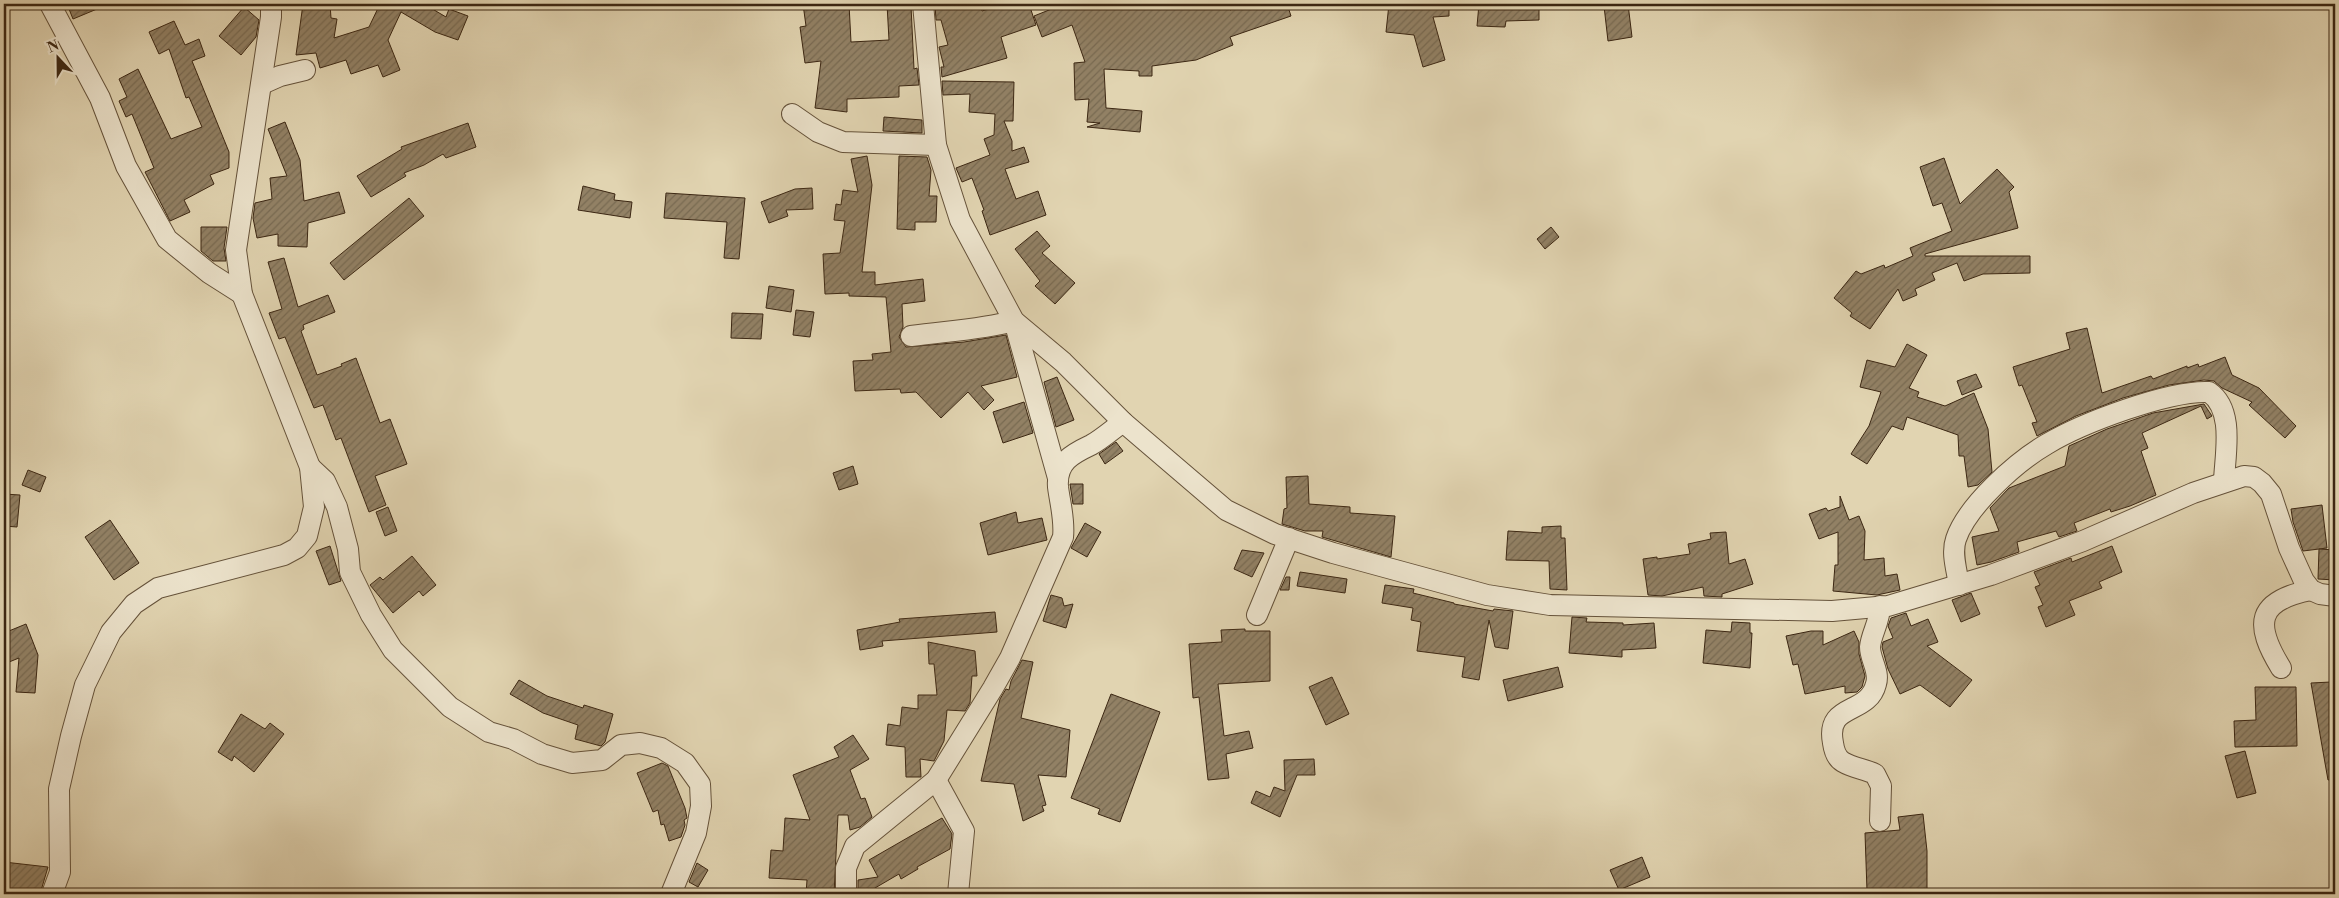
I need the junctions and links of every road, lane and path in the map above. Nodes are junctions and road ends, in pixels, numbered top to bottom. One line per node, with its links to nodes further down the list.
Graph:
1 (50, 4): 8 (street)
2 (271, 4): 5 (street)
3 (923, 4): 7 (street)
4 (305, 70): 5 (street)
5 (262, 84): 8 (street)
6 (792, 114): 7 (street)
7 (936, 145): 9 (street)
8 (242, 294): 12 (street)
9 (1014, 321): 10 (street); 11 (street); 13 (street)
10 (911, 336)
11 (1123, 422): 13 (street); 15 (street)
12 (310, 467): 24 (street); 25 (street)
13 (1058, 478): 22 (street)
14 (2224, 481): 16 (street); 16 (street); 17 (street)
15 (1289, 538): 19 (street); 20 (street)
16 (1959, 585): 19 (street)
17 (2311, 590): 18 (street); 21 (street)
18 (2335, 596)
19 (1880, 606): 23 (street)
20 (1257, 614)
21 (2281, 668)
22 (936, 780): 26 (street); 27 (street)
23 (1880, 822)
24 (52, 894)
25 (671, 894)
26 (846, 894)
27 (958, 894)

